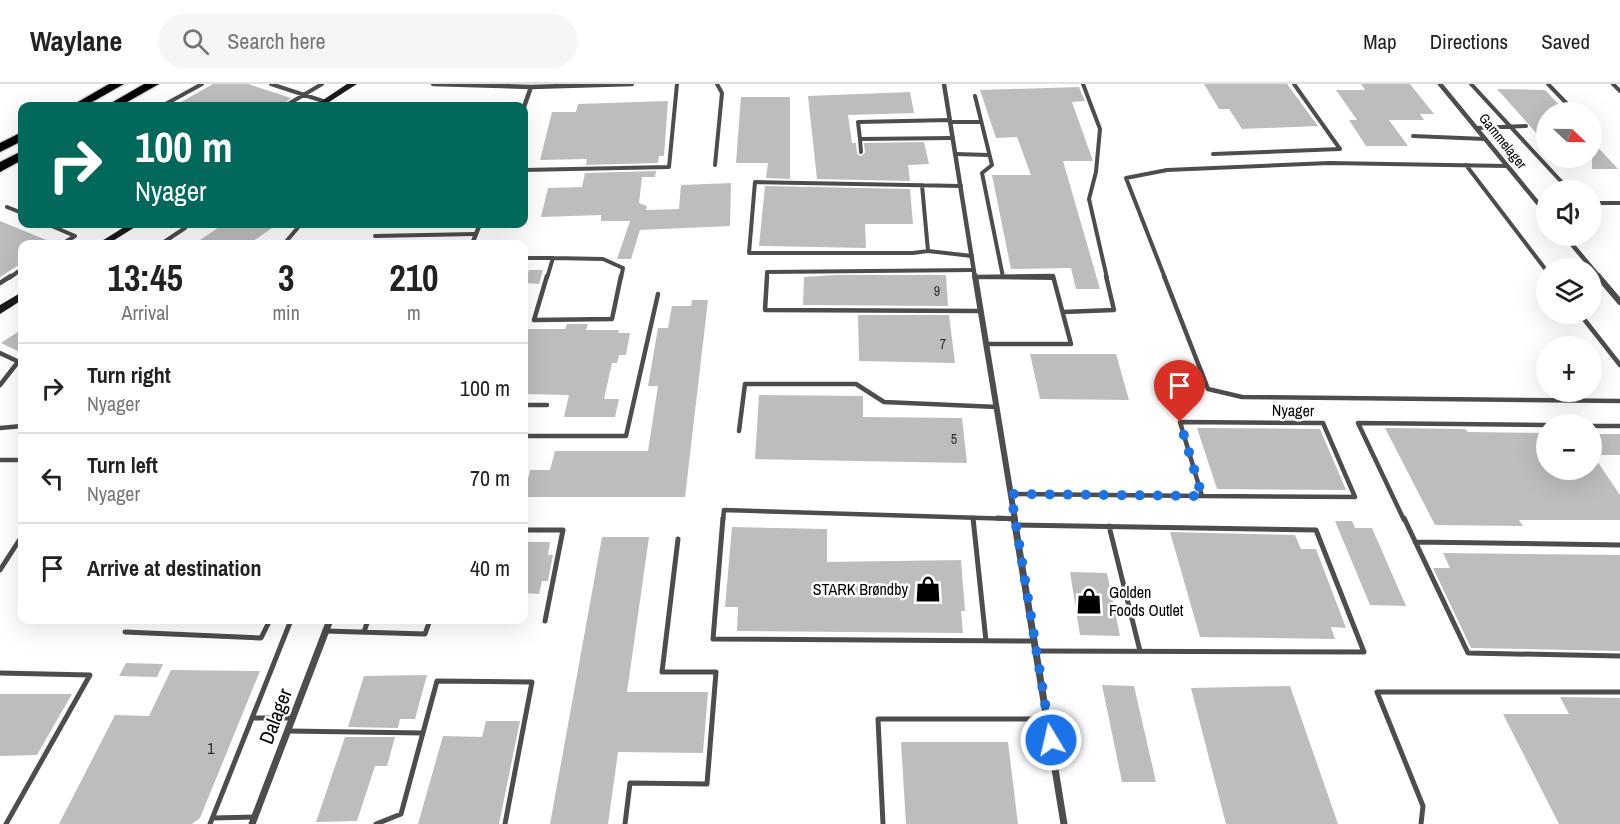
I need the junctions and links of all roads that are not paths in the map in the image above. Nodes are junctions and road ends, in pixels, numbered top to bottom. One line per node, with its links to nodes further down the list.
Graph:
1 (118, 84): 22 (highway)
2 (153, 84): 23 (highway)
3 (202, 84): 24 (lane)
4 (271, 84): 20 (lane)
5 (322, 84): 20 (lane)
6 (353, 84): 27 (street)
7 (433, 84): 18 (street)
8 (630, 84): 18 (street)
9 (677, 84): 50 (lane)
10 (717, 84): 46 (lane)
11 (944, 84): 30 (street)
12 (1083, 84): 86 (lane)
13 (1294, 84): 42 (lane)
14 (1440, 84): 34 (street, Gammelager)
15 (1472, 84): 32 (lane)
16 (1548, 84): 29 (lane)
17 (1613, 84): 19 (lane)
18 (531, 87): 28 (street)
19 (1620, 91)
20 (305, 95): 25 (lane); 26 (lane)
21 (975, 96): 31 (lane)
22 (84, 102)
23 (119, 102)
24 (169, 102)
25 (292, 102)
26 (318, 102)
27 (325, 102)
28 (526, 102)
29 (1564, 102)
30 (950, 121): 31 (lane); 37 (street); 39 (lane)
31 (981, 122): 44 (lane)
32 (1510, 126): 33 (lane); 34 (lane); 51 (lane)
33 (1526, 126)
34 (1476, 128): 38 (street, Gammelager)
35 (1413, 136): 38 (lane)
36 (18, 138): 40 (highway)
37 (953, 138): 39 (lane); 43 (street)
38 (1485, 138): 48 (street, Gammelager)
39 (860, 139): 41 (lane)
40 (0, 148)
41 (861, 152)
42 (1213, 153)
43 (956, 154): 44 (lane); 53 (street)
44 (989, 155): 79 (lane)
45 (18, 157): 49 (highway)
46 (715, 165)
47 (1466, 165): 48 (lane); 76 (lane); 94 (lane)
48 (1507, 166): 54 (street, Gammelager)
49 (0, 168)
50 (528, 170)
51 (1560, 180)
52 (922, 185): 53 (lane); 72 (lane); 72 (lane)
53 (961, 186): 73 (street)
54 (1536, 201)
55 (1602, 203): 56 (lane)
56 (1620, 203)
57 (7, 207): 58 (lane)
58 (18, 211)
59 (56, 228): 66 (lane)
60 (128, 228): 67 (street)
61 (184, 228): 68 (lane)
62 (298, 228): 69 (lane)
63 (478, 228): 64 (street)
64 (476, 234): 65 (lane); 70 (street)
65 (375, 236)
66 (68, 240)
67 (109, 240)
68 (167, 240)
69 (287, 240)
70 (474, 240)
71 (1572, 246): 83 (street)
72 (928, 251): 73 (lane)
73 (972, 256): 78 (street)
74 (528, 258): 75 (lane)
75 (553, 258): 75 (lane)
76 (1537, 258)
77 (18, 272): 80 (lane)
78 (975, 273): 79 (lane); 85 (street); 85 (lane)
79 (1003, 277): 86 (lane)
80 (0, 283)
81 (658, 294): 104 (lane)
82 (18, 298): 84 (street)
83 (1620, 302)
84 (0, 310)
85 (981, 311): 88 (street)
86 (1063, 312): 88 (lane)
87 (1588, 324): 91 (lane)
88 (986, 344): 97 (street)
89 (0, 353): 90 (lane)
90 (18, 362)
91 (1620, 365)
92 (18, 366): 93 (lane)
93 (0, 385)
94 (1620, 401)
95 (528, 405): 96 (lane)
96 (547, 405)
97 (997, 407): 103 (lane); 107 (street)
98 (1536, 425): 115 (lane)
99 (18, 426): 102 (lane)
100 (1602, 426): 101 (lane)
101 (1620, 426)
102 (0, 428)
103 (739, 431)
104 (528, 436)
105 (0, 460): 106 (lane)
106 (18, 460)
107 (1011, 494): 108 (lane, Nyager); 110 (street)
108 (1202, 496): 108 (lane, Nyager)
109 (973, 518): 110 (lane); 127 (lane); 127 (lane)
110 (1015, 522): 111 (lane); 128 (street)
111 (1109, 526): 130 (lane); 130 (lane)
112 (528, 530): 118 (lane)
113 (678, 539): 144 (lane)
114 (18, 542): 117 (lane)
115 (1415, 542): 116 (lane); 131 (lane)
116 (1620, 546)
117 (0, 570)
118 (545, 621)
119 (268, 624): 125 (lane)
120 (289, 624): 134 (lane)
121 (328, 624): 124 (street, Dalager)
122 (367, 624): 126 (lane)
123 (429, 624): 126 (lane)
124 (325, 631): 126 (lane); 135 (street, Dalager)
125 (125, 632)
126 (364, 632)
127 (986, 641): 128 (lane)
128 (1034, 641): 129 (street)
129 (1036, 651): 130 (lane); 136 (street)
130 (1140, 651)
131 (1620, 656)
132 (0, 673): 141 (lane)
133 (1620, 692): 147 (lane)
134 (253, 718): 135 (lane); 139 (lane)
135 (292, 718): 137 (street, Dalager)
136 (1047, 719): 145 (lane); 146 (street)
137 (288, 730): 138 (lane); 140 (street, Dalager)
138 (423, 733): 142 (lane); 143 (lane)
139 (211, 821): 140 (lane)
140 (254, 821)
141 (6, 824)
142 (376, 824)
143 (505, 824)
144 (625, 824)
145 (883, 824)
146 (1064, 824)
147 (1421, 824)

